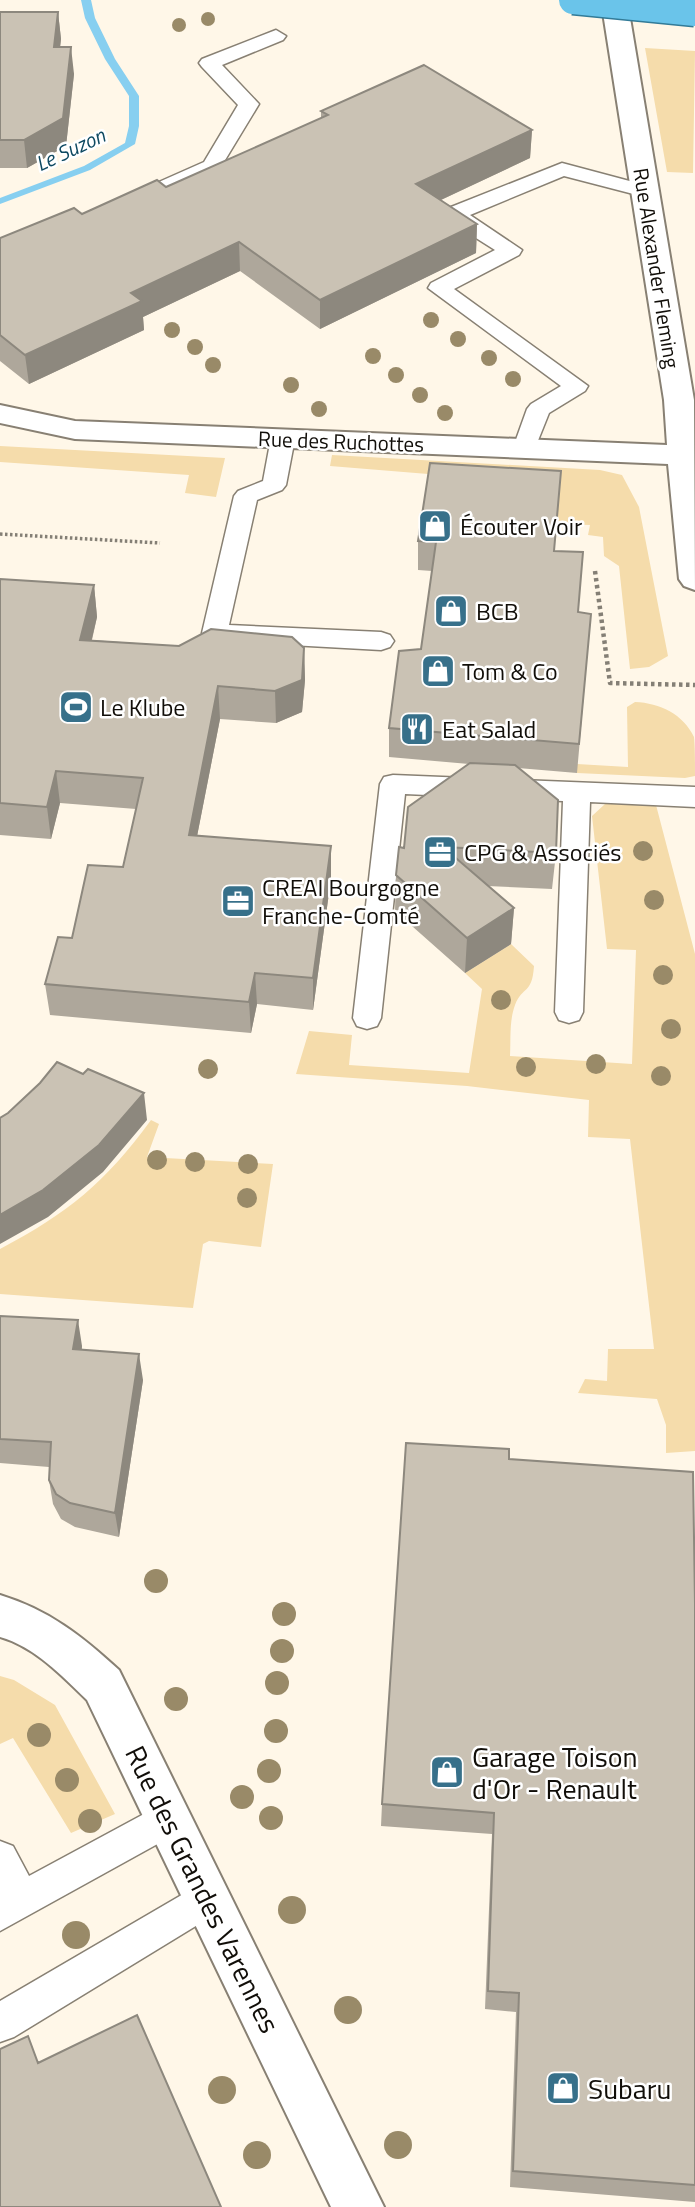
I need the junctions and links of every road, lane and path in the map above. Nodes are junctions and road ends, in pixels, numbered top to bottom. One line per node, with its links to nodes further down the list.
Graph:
1 (573, 0): 3 (highway, bridge)
2 (614, 0): 5 (street, Rue Alexander Fleming)
3 (695, 12)
4 (276, 36): 6 (lane)
5 (645, 191): 9 (lane); 10 (street, Rue Alexander Fleming)
6 (118, 209)
7 (0, 414): 8 (street, Rue des Ruchottes)
8 (283, 438): 9 (street, Rue des Ruchottes); 15 (lane)
9 (525, 448): 10 (street, Rue des Ruchottes)
10 (683, 455): 14 (street, Rue Alexander Fleming)
11 (0, 534): 12 (path)
12 (160, 543)
13 (595, 571): 16 (path)
14 (695, 579)
15 (381, 641)
16 (695, 685)
17 (577, 792): 18 (lane); 19 (lane); 20 (lane)
18 (695, 797)
19 (569, 1012)
20 (367, 1018)
21 (0, 1616): 22 (street, Rue des Grandes Varennes)
22 (168, 1819): 24 (street, Rue des Grandes Varennes); 25 (lane)
23 (0, 1860): 25 (lane)
24 (209, 1897): 26 (lane); 27 (street, Rue des Grandes Varennes)
25 (11, 1906)
26 (0, 2024)
27 (358, 2207)

